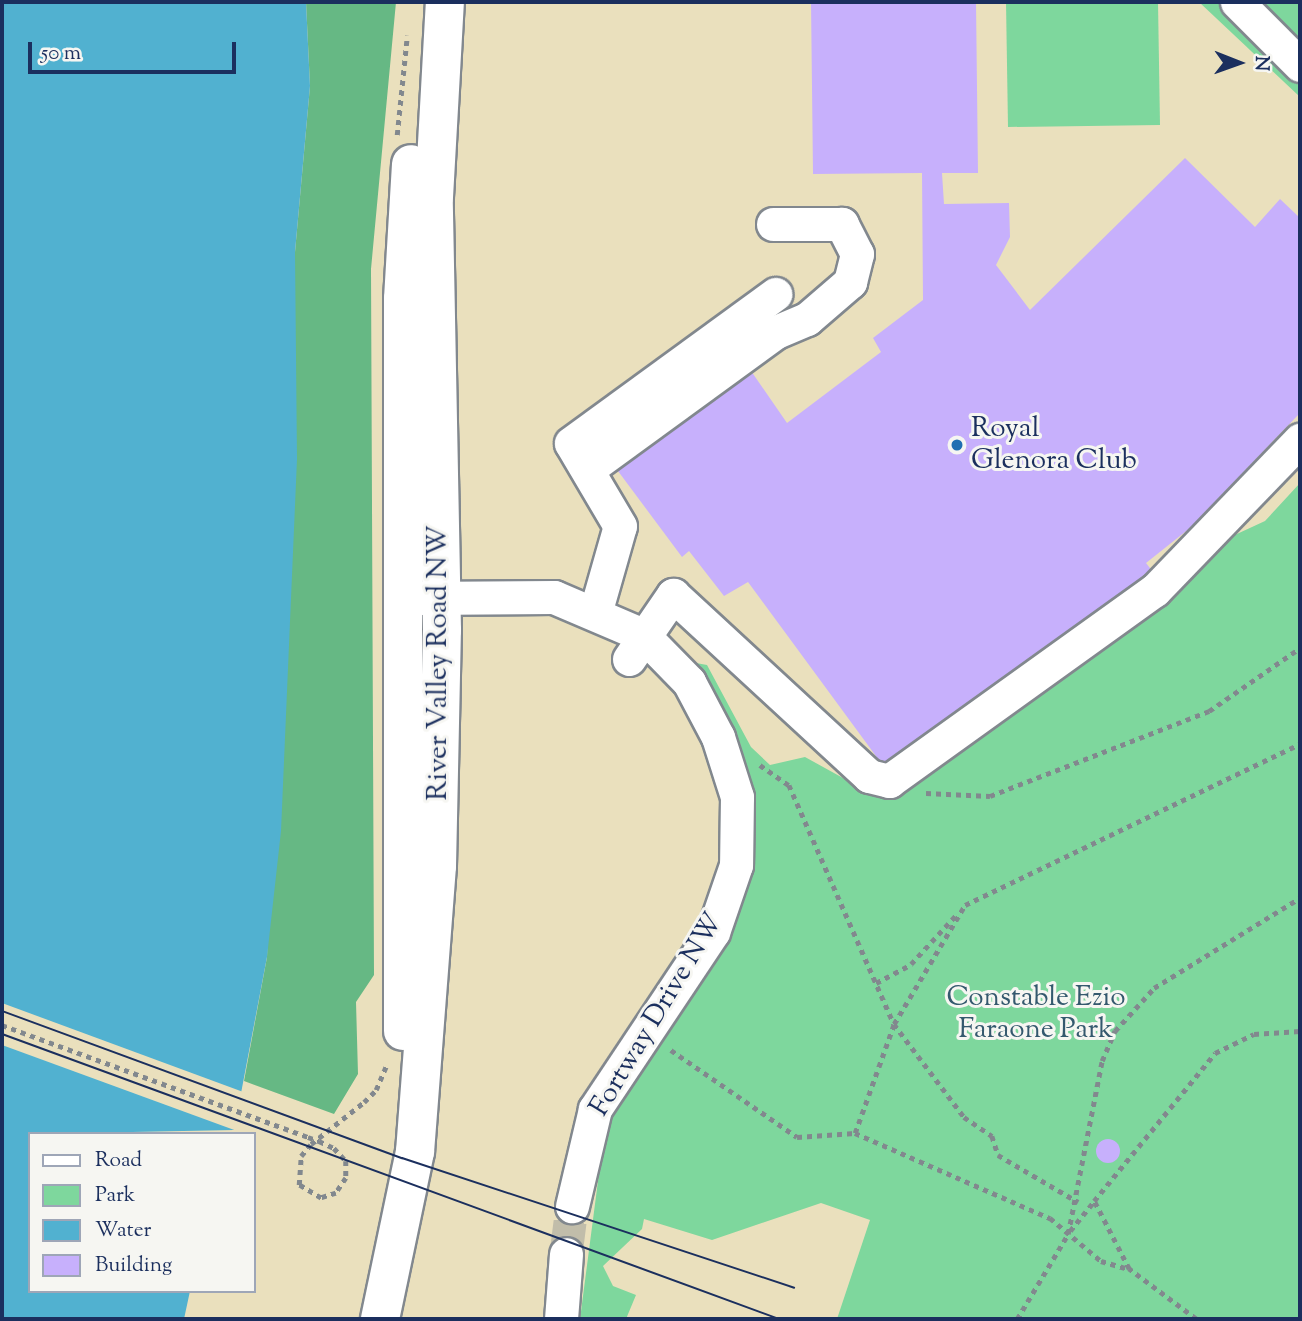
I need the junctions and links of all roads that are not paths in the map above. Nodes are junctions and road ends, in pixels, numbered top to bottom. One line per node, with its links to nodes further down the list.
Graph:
1 (427, 2): 9 (main road, River Valley Road NW)
2 (445, 2): 9 (main road, River Valley Road NW)
3 (1237, 2): 4 (street)
4 (1300, 65)
5 (773, 224): 6 (street)
6 (776, 332): 8 (street); 8 (street)
7 (1300, 440): 11 (street)
8 (580, 456): 10 (street)
9 (424, 597): 10 (street, Fortway Drive NW); 14 (main road, River Valley Road NW)
10 (596, 610): 11 (street, Fortway Drive NW)
11 (636, 647): 12 (street, Fortway Drive NW)
12 (572, 1206)
13 (566, 1254): 15 (street)
14 (378, 1319)
15 (561, 1319)

